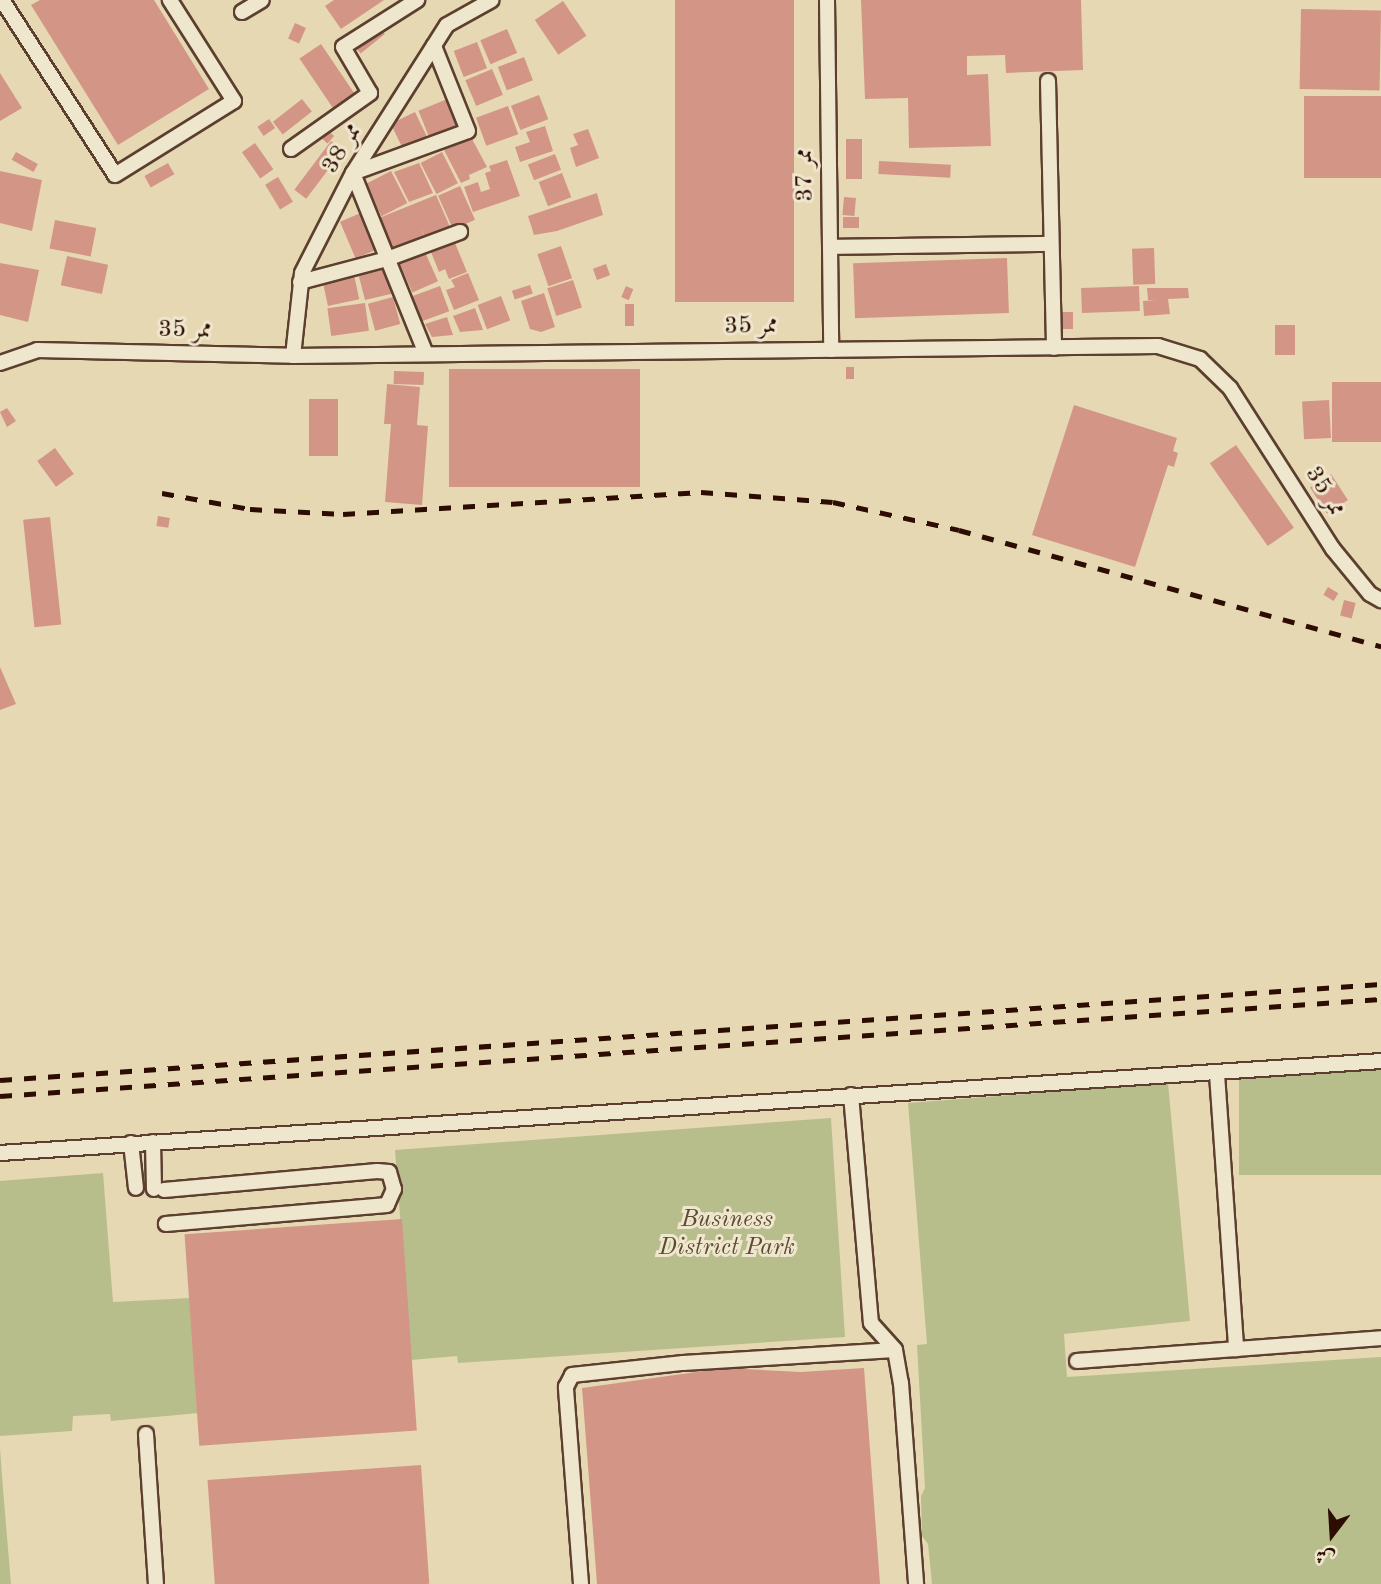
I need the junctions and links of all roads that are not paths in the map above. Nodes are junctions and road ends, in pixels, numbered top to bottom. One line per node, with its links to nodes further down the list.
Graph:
1 (2, 0): 2 (street)
2 (170, 0)
3 (262, 0): 7 (street)
4 (418, 0): 10 (street)
5 (492, 0): 8 (street, ممر 38)
6 (827, 0): 14 (street, ممر 37)
7 (242, 12)
8 (434, 46): 11 (street, ممر 38); 11 (street)
9 (1048, 81): 13 (street)
10 (291, 149)
11 (354, 173): 15 (street); 16 (street, ممر 38)
12 (460, 232): 15 (street)
13 (1050, 244): 14 (street); 17 (street)
14 (830, 247): 18 (street, ممر 37)
15 (387, 259): 16 (street); 19 (street)
16 (300, 282): 20 (street, ممر 38)
17 (1054, 348): 18 (street, ممر 35); 22 (street, ممر 35)
18 (831, 350): 19 (street, ممر 35)
19 (426, 354): 20 (street, ممر 35)
20 (293, 356): 21 (street, ممر 35)
21 (0, 363)
22 (1381, 600)
23 (1381, 1061): 24 (street)
24 (1217, 1074): 25 (street); 32 (street)
25 (851, 1095): 26 (street); 33 (street)
26 (153, 1142): 27 (street); 30 (street)
27 (131, 1143): 28 (street); 29 (street)
28 (0, 1153)
29 (136, 1188)
30 (166, 1224)
31 (1381, 1338): 32 (street)
32 (1236, 1349): 34 (street)
33 (895, 1350): 37 (street); 38 (street)
34 (1077, 1361)
35 (146, 1434): 36 (street)
36 (156, 1584)
37 (581, 1584)
38 (916, 1584)

